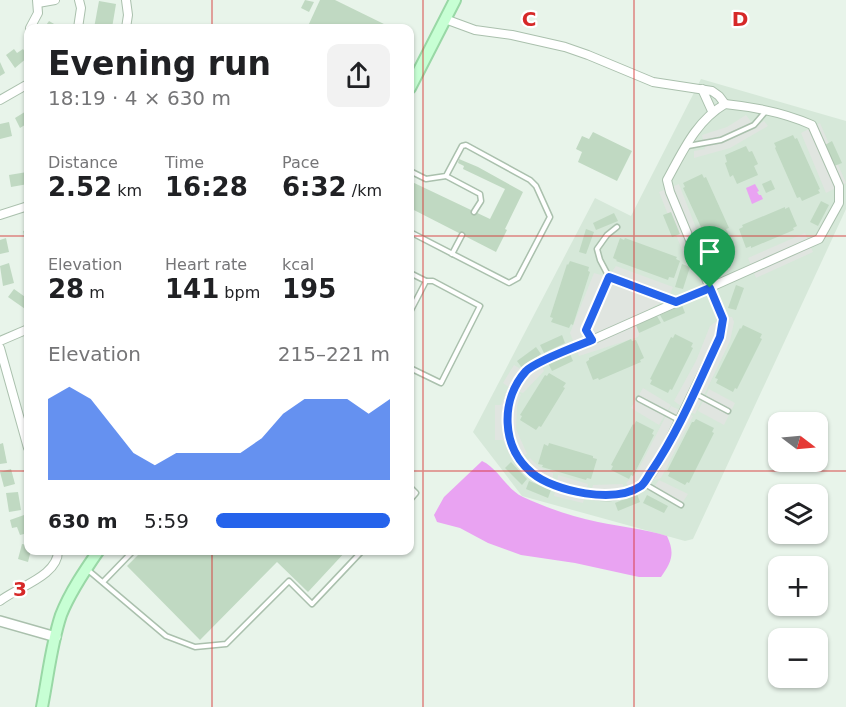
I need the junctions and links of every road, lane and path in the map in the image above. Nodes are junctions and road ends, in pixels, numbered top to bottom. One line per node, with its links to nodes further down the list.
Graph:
1 (56, 0): 5 (street)
2 (79, 0): 8 (street)
3 (126, 0): 9 (street)
4 (455, 0): 6 (main road)
5 (38, 2): 7 (street)
6 (445, 19): 10 (main road); 12 (street)
7 (31, 24)
8 (79, 24)
9 (127, 24)
10 (414, 80)
11 (24, 86): 14 (street)
12 (702, 89): 13 (street); 15 (street)
13 (719, 96): 15 (street); 16 (street)
14 (0, 100)
15 (706, 101): 17 (street)
16 (725, 104): 17 (street); 18 (street)
17 (712, 111): 19 (street)
18 (767, 111): 19 (lane); 32 (street)
19 (685, 146): 32 (street)
20 (414, 173): 21 (lane)
21 (446, 176): 23 (lane); 28 (lane)
22 (24, 207): 24 (street)
23 (474, 212)
24 (0, 215)
25 (617, 227): 30 (lane)
26 (414, 234): 28 (lane)
27 (462, 235): 28 (lane)
28 (452, 254)
29 (414, 275): 31 (lane)
30 (609, 277): 33 (lane); 36 (lane)
31 (426, 281): 34 (lane); 39 (lane)
32 (710, 288): 33 (street); 40 (street)
33 (676, 302): 36 (street)
34 (414, 304)
35 (24, 331): 37 (street)
36 (592, 340): 45 (street)
37 (0, 341)
38 (0, 348): 44 (street)
39 (414, 370)
40 (693, 393): 42 (lane); 43 (street)
41 (639, 399): 43 (lane)
42 (728, 411)
43 (680, 420): 45 (street)
44 (24, 431)
45 (643, 483): 46 (lane)
46 (681, 505)
47 (57, 555): 53 (street)
48 (96, 555): 51 (main road)
49 (129, 555): 52 (lane)
50 (358, 555): 52 (lane)
51 (87, 569): 52 (lane); 55 (main road)
52 (103, 582)
53 (0, 601)
54 (0, 621): 55 (street)
55 (56, 637): 56 (main road)
56 (44, 704)

